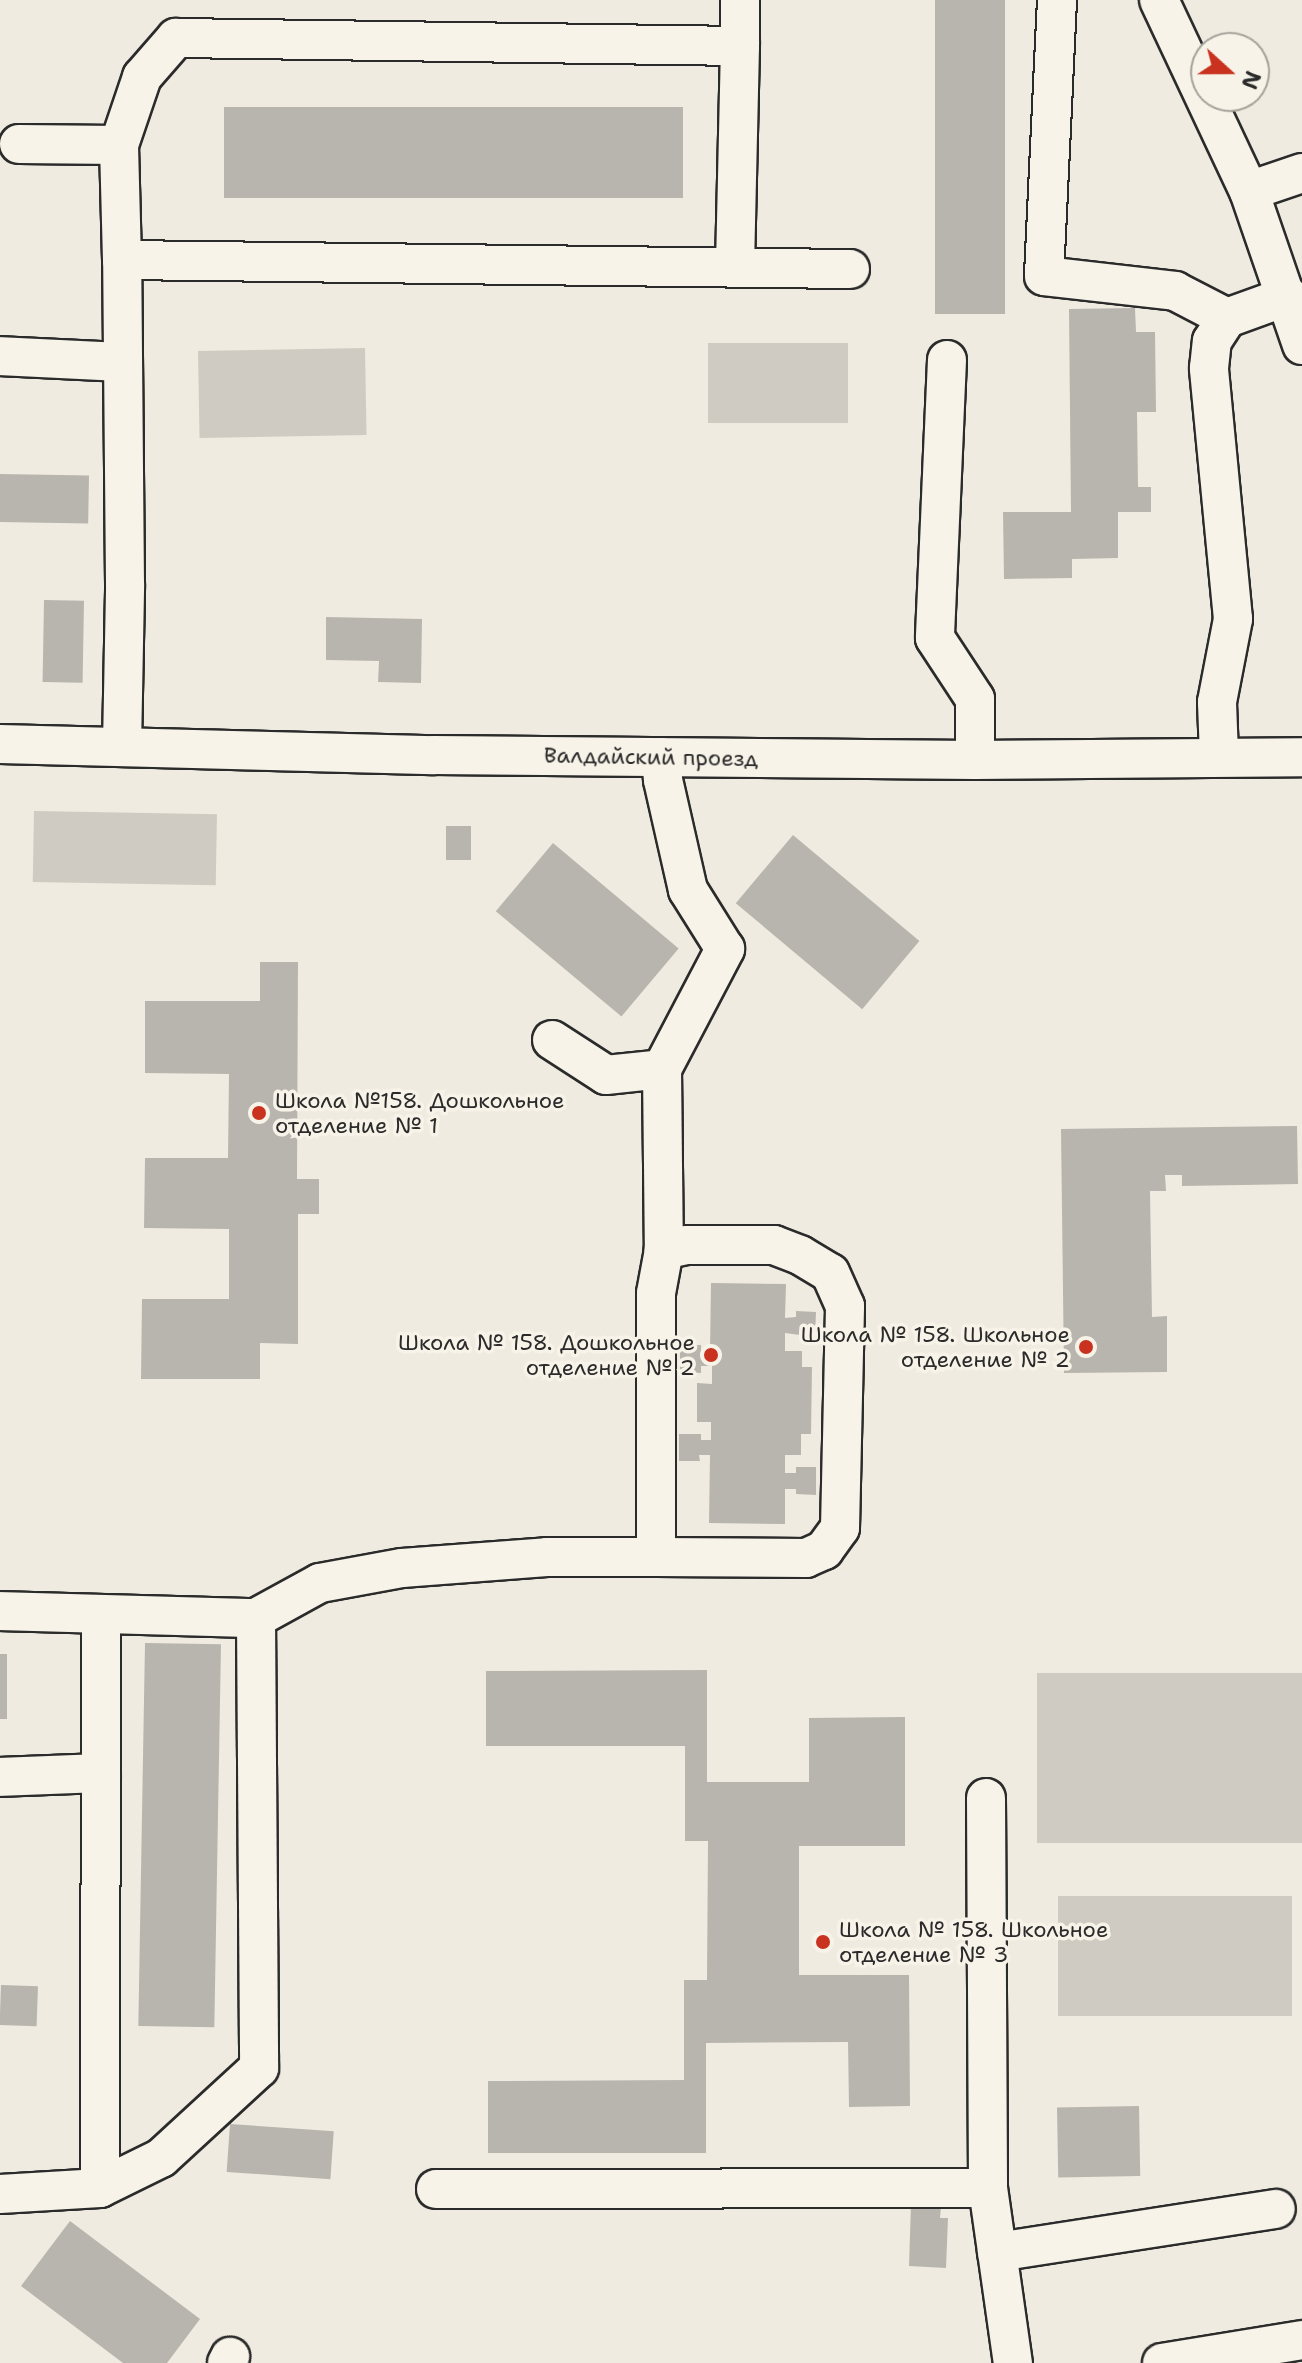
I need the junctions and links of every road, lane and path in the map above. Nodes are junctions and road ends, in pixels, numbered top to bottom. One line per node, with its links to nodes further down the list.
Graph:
1 (740, 0): 4 (street)
2 (1057, 0): 13 (street)
3 (1159, 0): 8 (street)
4 (740, 46): 6 (street); 10 (street)
5 (19, 144): 6 (street)
6 (119, 145): 9 (street)
7 (1302, 173): 8 (street)
8 (1249, 191): 12 (street)
9 (122, 260): 10 (street); 17 (street)
10 (735, 266): 11 (street)
11 (850, 269)
12 (1288, 296): 13 (street); 14 (street)
13 (1227, 318): 20 (street)
14 (1302, 345)
15 (0, 356): 17 (street)
16 (947, 360): 23 (street)
17 (123, 362): 19 (street)
18 (0, 744): 19 (street, Валдайский проезд)
19 (122, 747): 21 (street, Валдайский проезд)
20 (1219, 755): 22 (street, Валдайский проезд); 23 (street, Валдайский проезд)
21 (661, 757): 23 (street, Валдайский проезд); 25 (street)
22 (1302, 757)
23 (975, 760)
24 (552, 1040): 25 (street)
25 (662, 1069): 26 (street)
26 (664, 1250): 27 (street); 27 (street)
27 (656, 1557): 30 (street)
28 (0, 1611): 29 (street)
29 (101, 1614): 30 (street); 31 (street)
30 (256, 1618): 34 (street)
31 (101, 1773): 32 (street); 34 (street)
32 (0, 1777)
33 (986, 1798): 35 (street)
34 (100, 2188): 37 (street)
35 (988, 2188): 36 (street); 39 (street)
36 (436, 2189)
37 (0, 2194)
38 (1276, 2209): 39 (street)
39 (997, 2252): 41 (street)
40 (1302, 2340): 42 (street)
41 (1013, 2363)
42 (1162, 2363)

